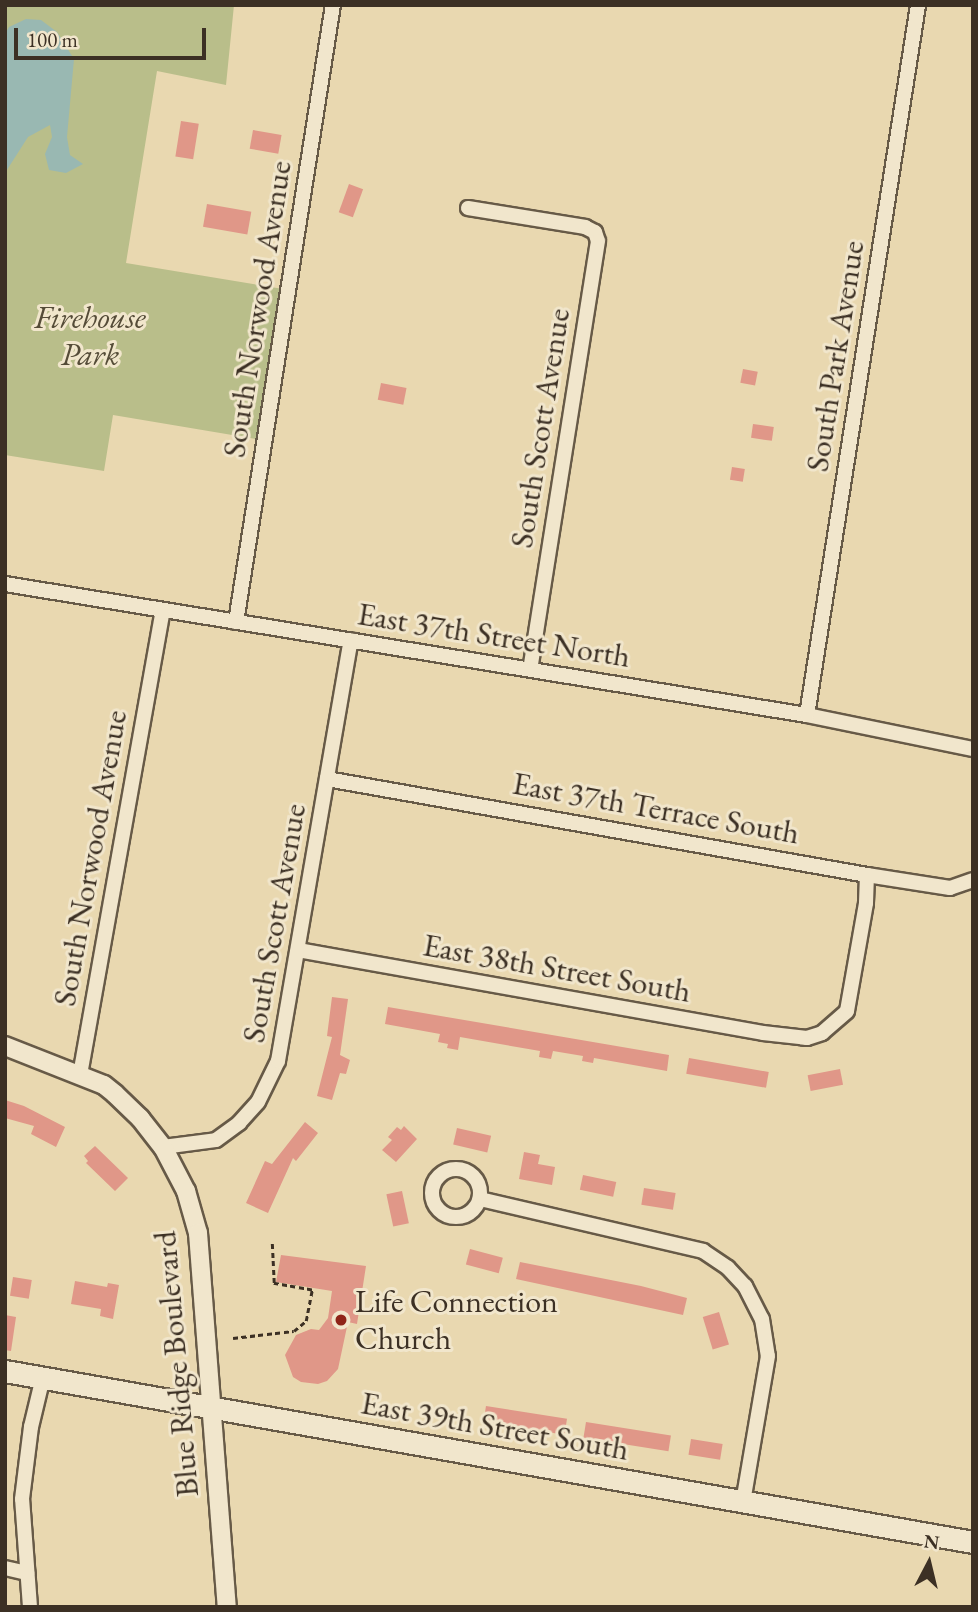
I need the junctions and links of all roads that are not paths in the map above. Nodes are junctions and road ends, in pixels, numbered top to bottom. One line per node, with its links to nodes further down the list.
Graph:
1 (333, 5): 6 (street, South Norwood Avenue)
2 (918, 5): 9 (street, South Park Avenue)
3 (468, 208): 8 (street, South Scott Avenue)
4 (5, 584): 5 (street, East 37th Street North)
5 (163, 610): 6 (street, East 37th Street North); 16 (street, South Norwood Avenue)
6 (236, 622): 7 (street, East 37th Street North)
7 (351, 640): 8 (street, East 37th Street North); 11 (street, South Scott Avenue)
8 (530, 669): 9 (street, East 37th Street North)
9 (807, 715): 10 (street, East 37th Street North)
10 (973, 749)
11 (327, 779): 12 (street, East 37th Terrace South); 14 (street, South Scott Avenue)
12 (867, 876): 13 (street, East 37th Terrace South); 14 (street, East 38th Street South)
13 (973, 880)
14 (298, 950): 17 (street, South Scott Avenue)
15 (5, 1046): 16 (street, Blue Ridge Boulevard)
16 (80, 1075): 17 (street, Blue Ridge Boulevard)
17 (163, 1147): 21 (street, Blue Ridge Boulevard)
18 (480, 1199): 22 (street)
19 (5, 1371): 20 (main road, East 39th Street South)
20 (43, 1377): 21 (main road, East 39th Street South); 25 (street)
21 (211, 1406): 22 (main road, East 39th Street South); 27 (street, Blue Ridge Boulevard)
22 (743, 1503): 23 (main road, East 39th Street South)
23 (973, 1542)
24 (5, 1568): 25 (street)
25 (27, 1573): 26 (street)
26 (30, 1607)
27 (227, 1607)

